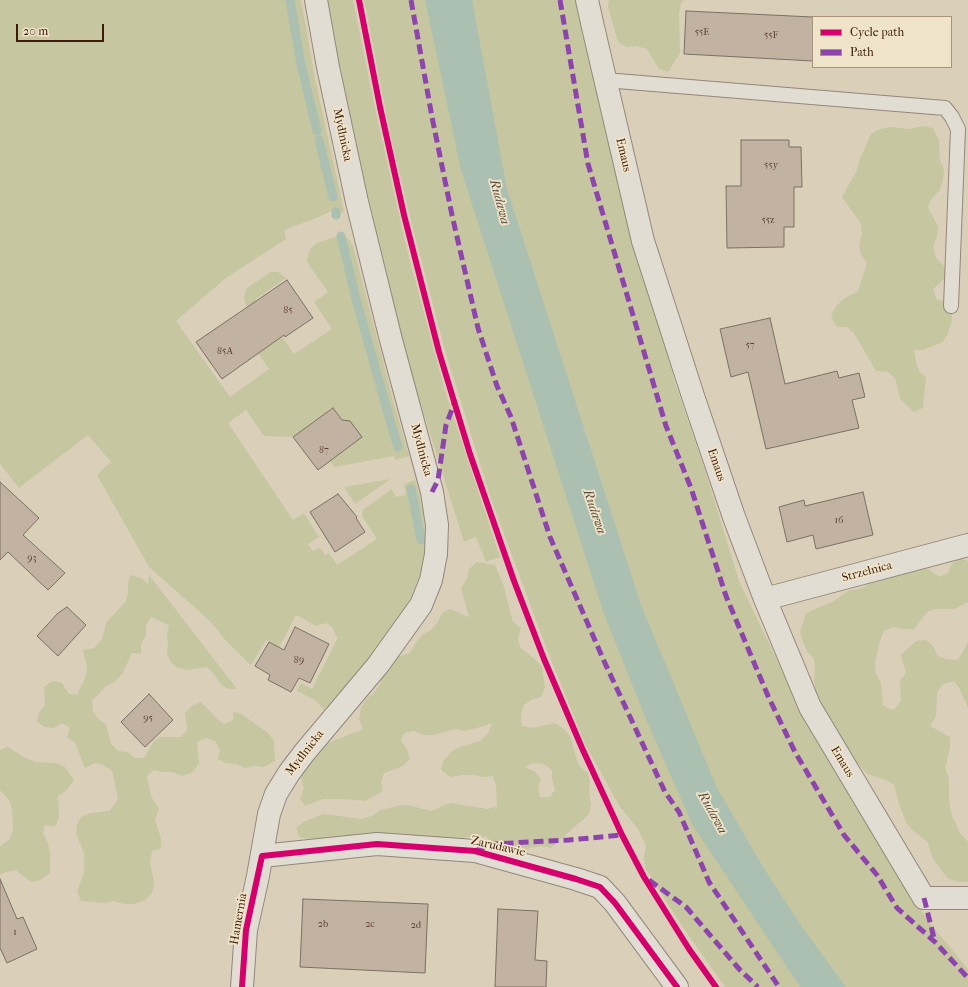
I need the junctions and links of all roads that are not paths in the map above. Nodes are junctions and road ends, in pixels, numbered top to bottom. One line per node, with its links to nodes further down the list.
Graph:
1 (316, 0): 7 (street, Mydlnicka)
2 (588, 0): 3 (street, Emaus)
3 (605, 80): 4 (lane); 6 (street, Emaus)
4 (951, 306)
5 (968, 545): 6 (street, Strzelnica)
6 (765, 599): 8 (street, Emaus)
7 (262, 856): 9 (street, Hamernia); 10 (street, Zarudawie)
8 (968, 898)
9 (242, 987)
10 (678, 987)

